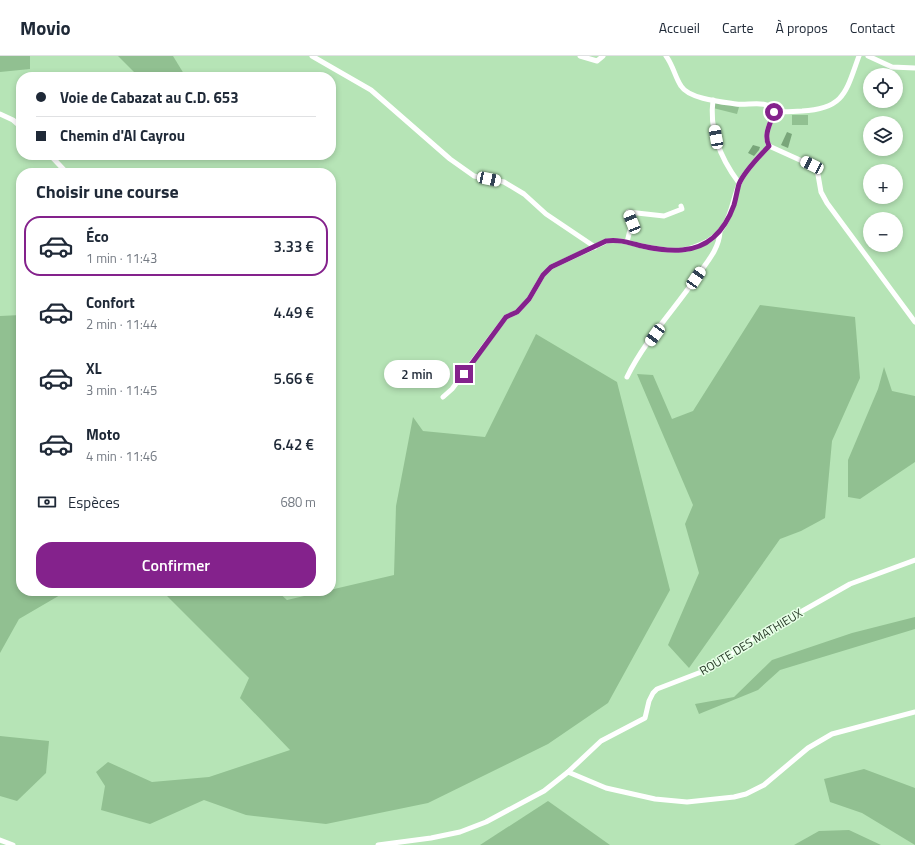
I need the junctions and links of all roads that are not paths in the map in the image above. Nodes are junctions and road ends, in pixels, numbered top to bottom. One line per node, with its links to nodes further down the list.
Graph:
1 (312, 56): 19 (street)
2 (580, 56): 3 (street)
3 (603, 56)
4 (666, 56): 8 (street)
5 (859, 56): 9 (street)
6 (868, 56): 7 (street)
7 (915, 68)
8 (713, 100): 9 (street); 15 (street)
9 (774, 112): 12 (street)
10 (0, 114): 11 (street)
11 (16, 123)
12 (769, 146): 15 (street); 20 (street)
13 (55, 160): 14 (street)
14 (62, 168)
15 (739, 183): 17 (street)
16 (681, 206): 18 (street)
17 (720, 232): 18 (street); 21 (street)
18 (627, 242): 19 (street)
19 (595, 247): 22 (street)
20 (915, 322)
21 (627, 377)
22 (443, 397)
23 (915, 560): 25 (street, ROUTE DES MATHIEUX)
24 (915, 712): 25 (street)
25 (568, 772): 28 (street, ROUTE DES MATHIEUX)
26 (0, 840): 27 (street)
27 (13, 845)
28 (378, 845)

